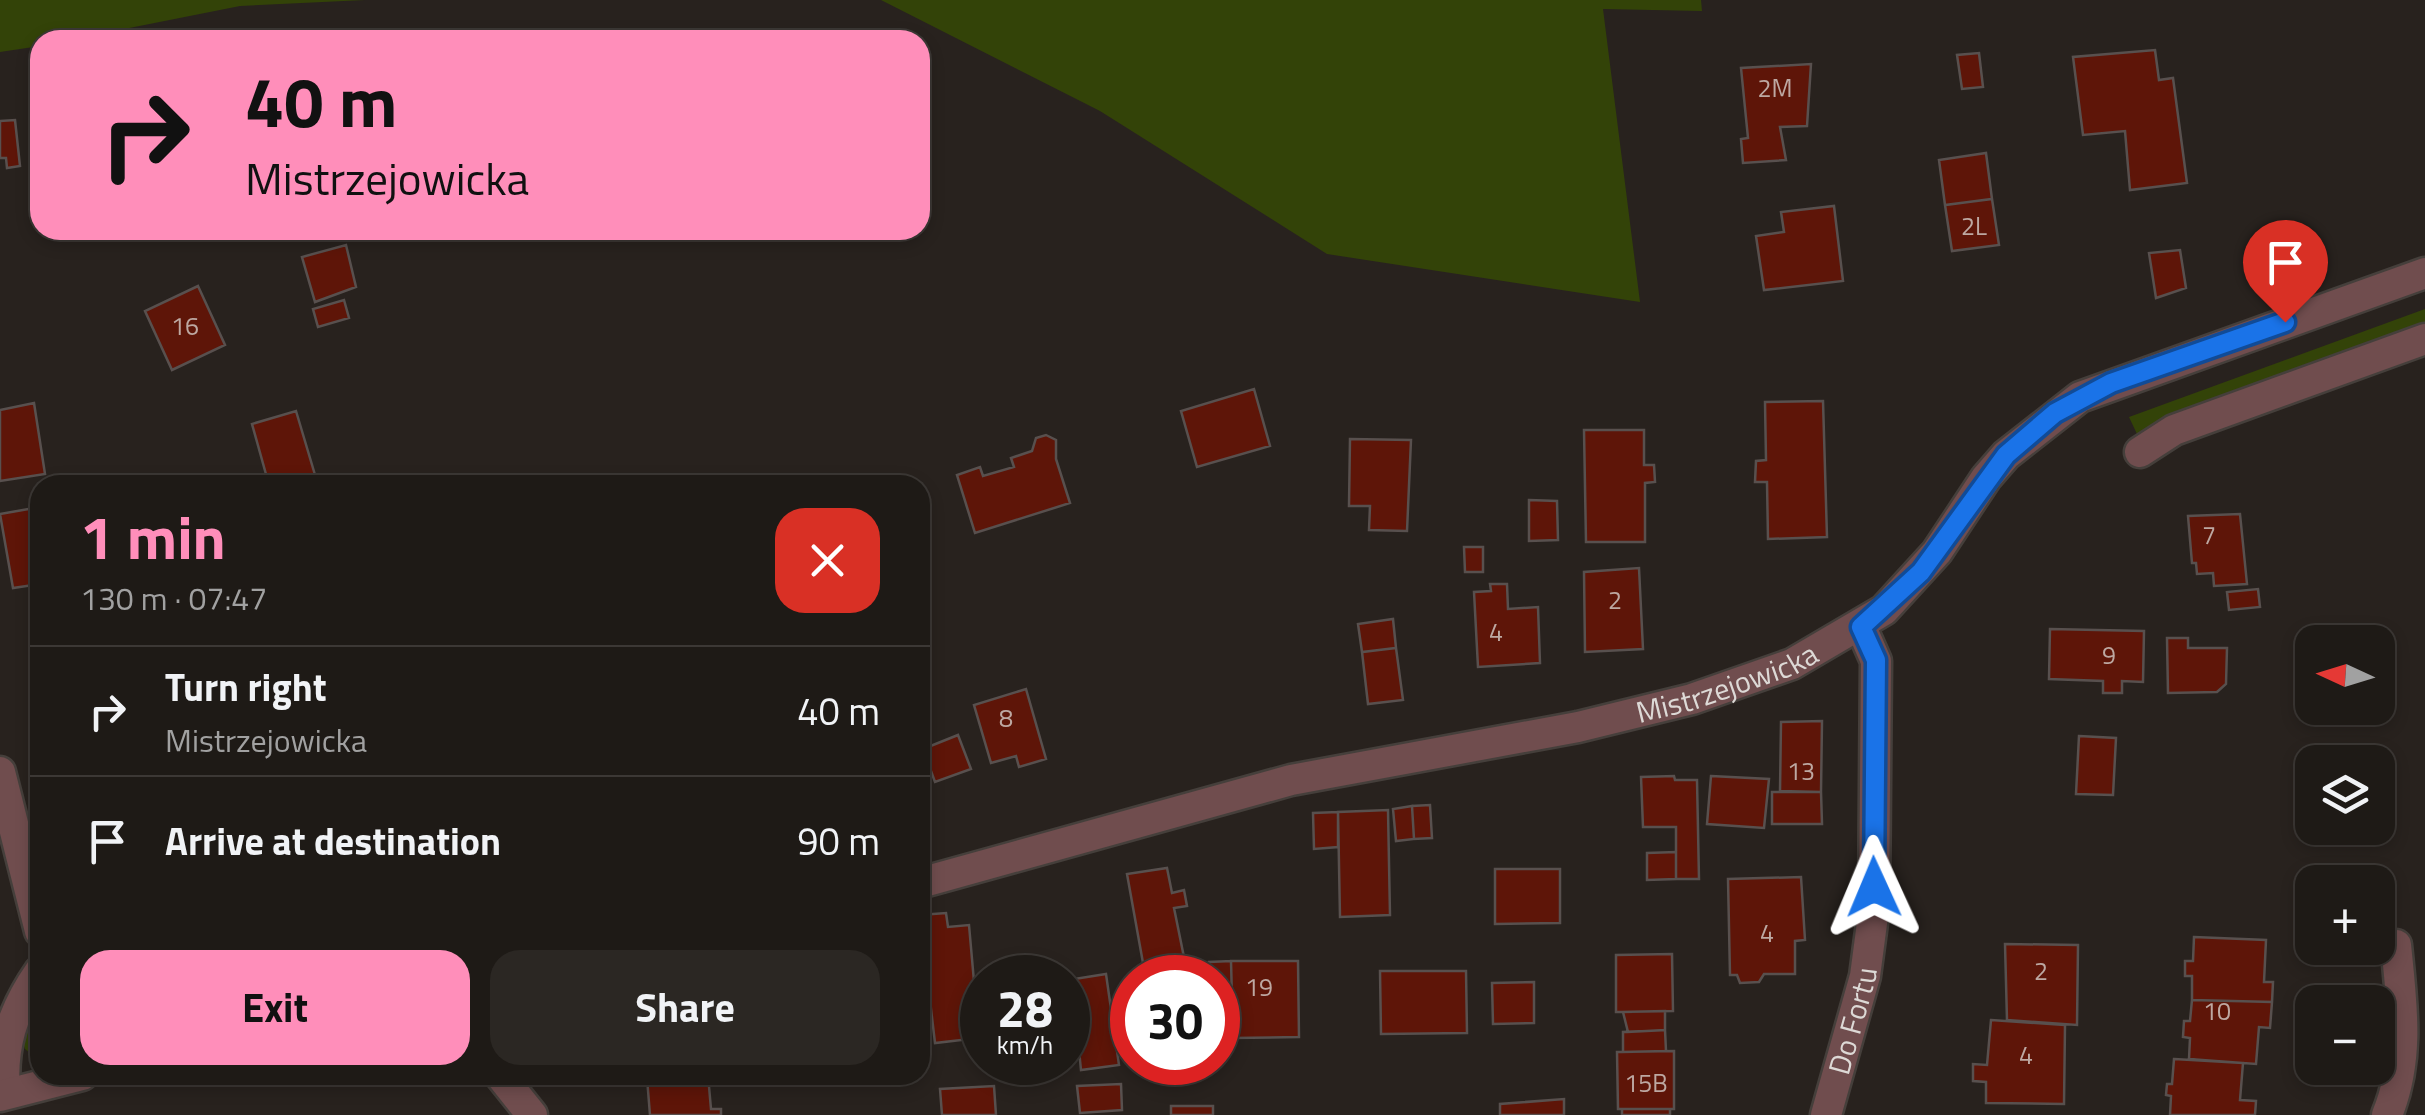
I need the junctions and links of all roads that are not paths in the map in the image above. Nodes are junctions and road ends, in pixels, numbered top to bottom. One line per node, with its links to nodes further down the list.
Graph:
1 (2425, 272): 4 (street, Mistrzejowicka)
2 (2425, 339): 3 (street)
3 (2140, 452)
4 (1861, 627): 6 (street, Mistrzejowicka); 14 (street, Do Fortu)
5 (2, 792): 7 (street)
6 (930, 880)
7 (30, 894)
8 (2396, 944): 15 (street)
9 (30, 990): 12 (street)
10 (42, 1085): 12 (street)
11 (508, 1085): 13 (street)
12 (2, 1095)
13 (532, 1115)
14 (1826, 1115)
15 (2387, 1115)

